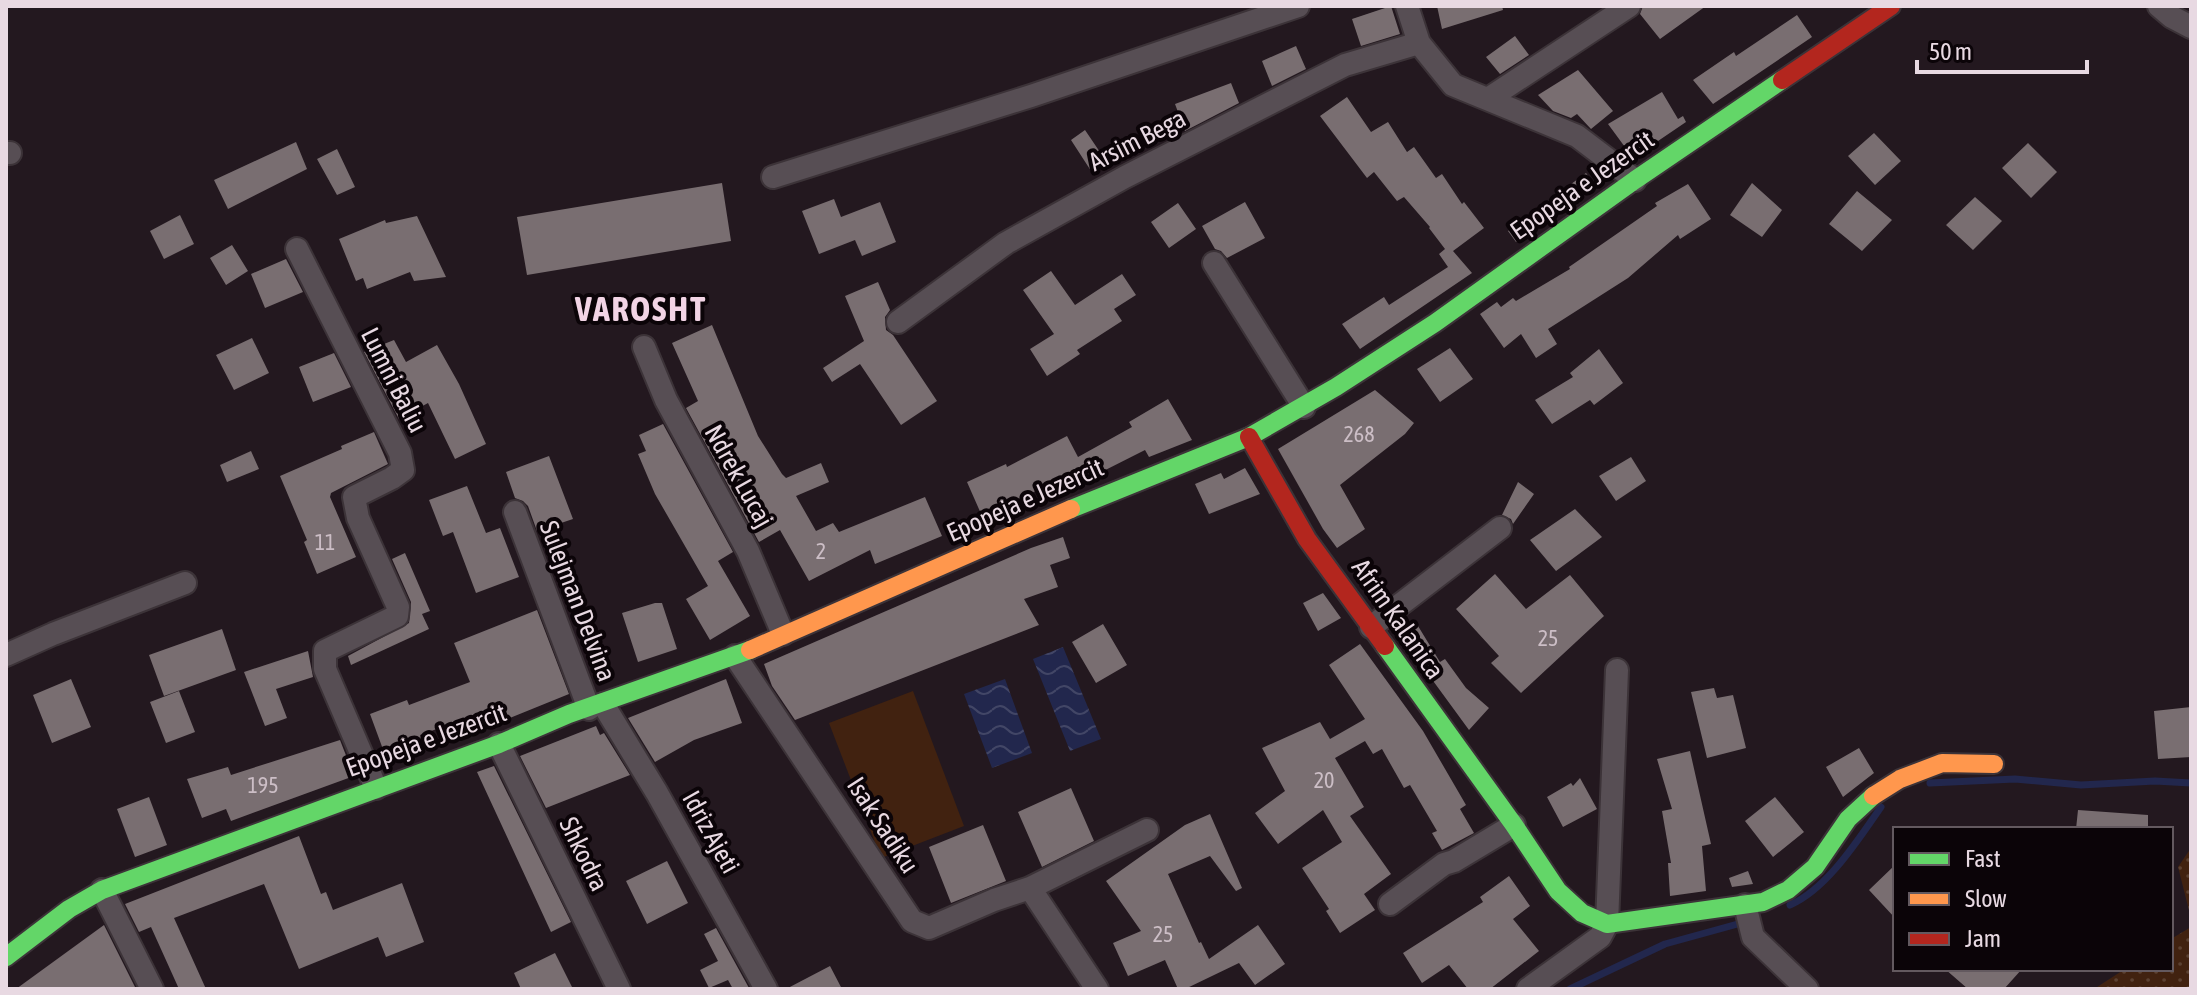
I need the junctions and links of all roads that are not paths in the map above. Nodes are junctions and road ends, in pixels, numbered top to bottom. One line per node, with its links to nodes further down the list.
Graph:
1 (1298, 6): 9 (street)
2 (1407, 6): 7 (street)
3 (1629, 6): 8 (street)
4 (1891, 6): 10 (main road, Epopeja e Jezercit)
5 (2159, 6): 6 (street)
6 (2191, 27)
7 (1419, 43): 8 (street); 13 (street, Arsim Bega)
8 (1488, 99): 10 (street)
9 (773, 177)
10 (1635, 180): 15 (main road, Epopeja e Jezercit)
11 (297, 249): 28 (street, Lumni Baliu)
12 (1214, 263): 15 (street)
13 (898, 322)
14 (644, 347): 21 (street, Ndrek Lucaj)
15 (1304, 407): 16 (main road, Epopeja e Jezercit)
16 (1249, 437): 20 (main road, Afrim Kalanica); 21 (main road, Epopeja e Jezercit)
17 (515, 512): 25 (street, Sulejman Delvina)
18 (1500, 528): 20 (street)
19 (185, 583): 22 (street)
20 (1371, 627): 29 (main road, Afrim Kalanica)
21 (783, 634): 23 (main road, Epopeja e Jezercit)
22 (6, 655)
23 (735, 656): 25 (main road, Epopeja e Jezercit); 31 (street, Isak Sadiku)
24 (1617, 670): 35 (street)
25 (596, 707): 26 (main road, Epopeja e Jezercit); 39 (street, Idriz Ajeti)
26 (499, 744): 28 (main road, Epopeja e Jezercit); 38 (street, Shkodra)
27 (1994, 764): 34 (main road)
28 (376, 788): 32 (main road, Epopeja e Jezercit)
29 (1514, 825): 33 (street); 35 (main road, Afrim Kalanica)
30 (1147, 830): 31 (street, Isak Sadiku)
31 (1030, 888): 40 (street)
32 (102, 890): 36 (main road, Epopeja e Jezercit); 37 (street)
33 (1390, 904)
34 (1749, 919): 35 (main road); 42 (street)
35 (1607, 924): 41 (street)
36 (6, 957)
37 (152, 989)
38 (619, 989)
39 (766, 989)
40 (1097, 989)
41 (1528, 989)
42 (1807, 989)

